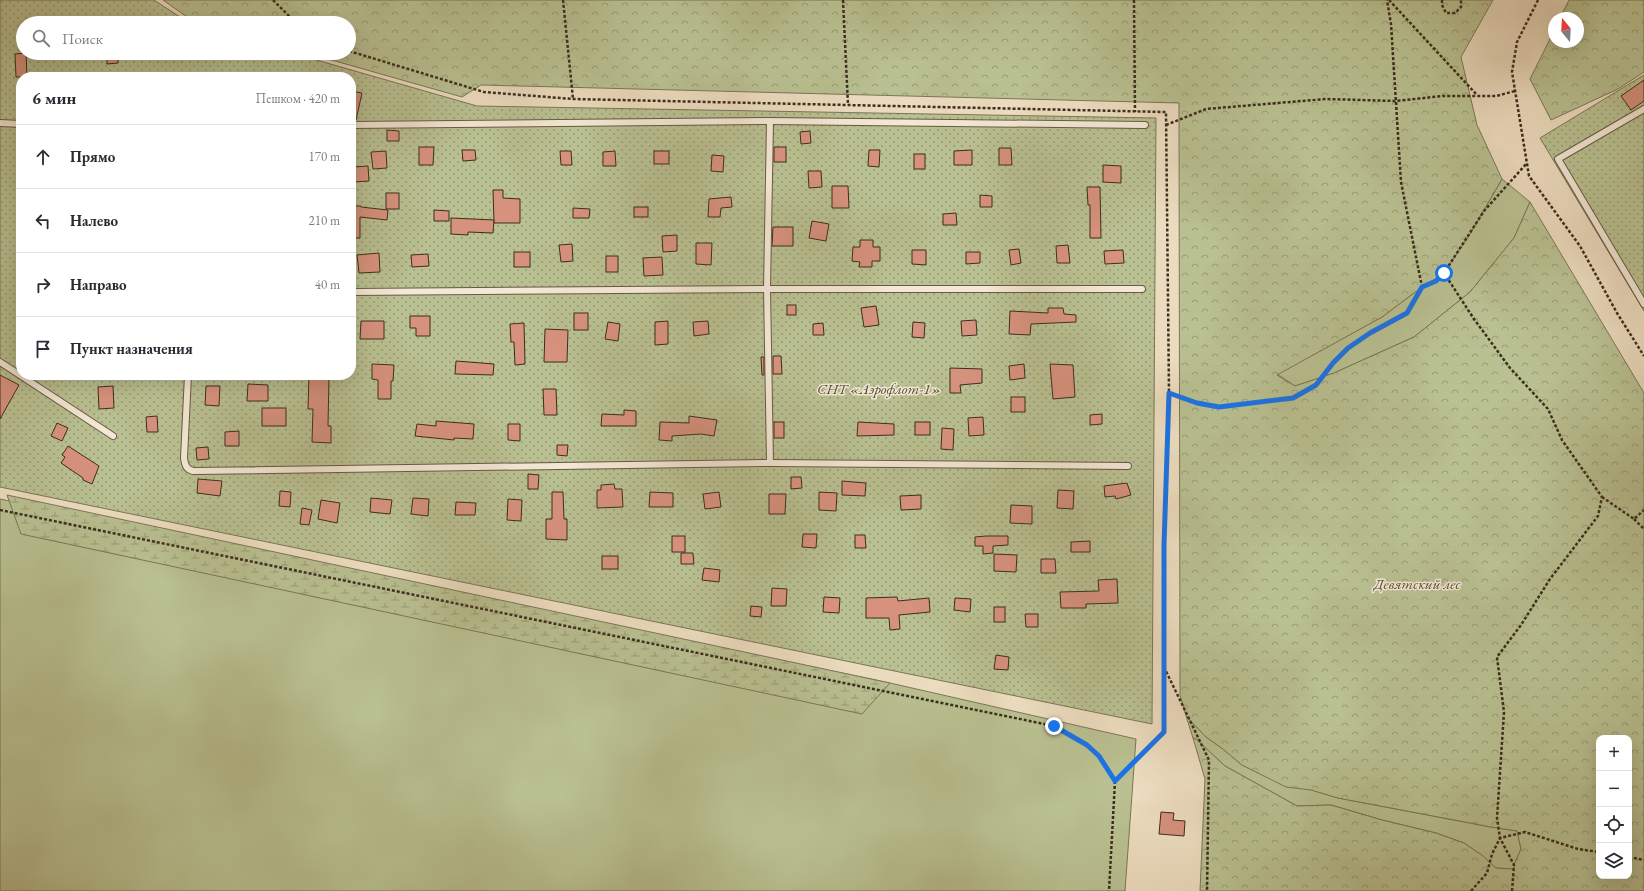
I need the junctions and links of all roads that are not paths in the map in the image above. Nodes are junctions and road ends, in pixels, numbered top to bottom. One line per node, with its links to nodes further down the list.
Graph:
1 (1644, 109): 10 (lane)
2 (770, 121): 5 (lane); 6 (lane); 7 (lane)
3 (0, 123): 4 (lane)
4 (16, 124)
5 (356, 125)
6 (1145, 125)
7 (767, 289): 8 (lane); 9 (lane); 16 (lane)
8 (1142, 289)
9 (356, 292)
10 (1644, 304)
11 (0, 362): 12 (lane)
12 (16, 372)
13 (27, 380): 15 (lane)
14 (188, 380): 16 (lane)
15 (113, 436)
16 (770, 463): 17 (lane)
17 (1128, 466)

